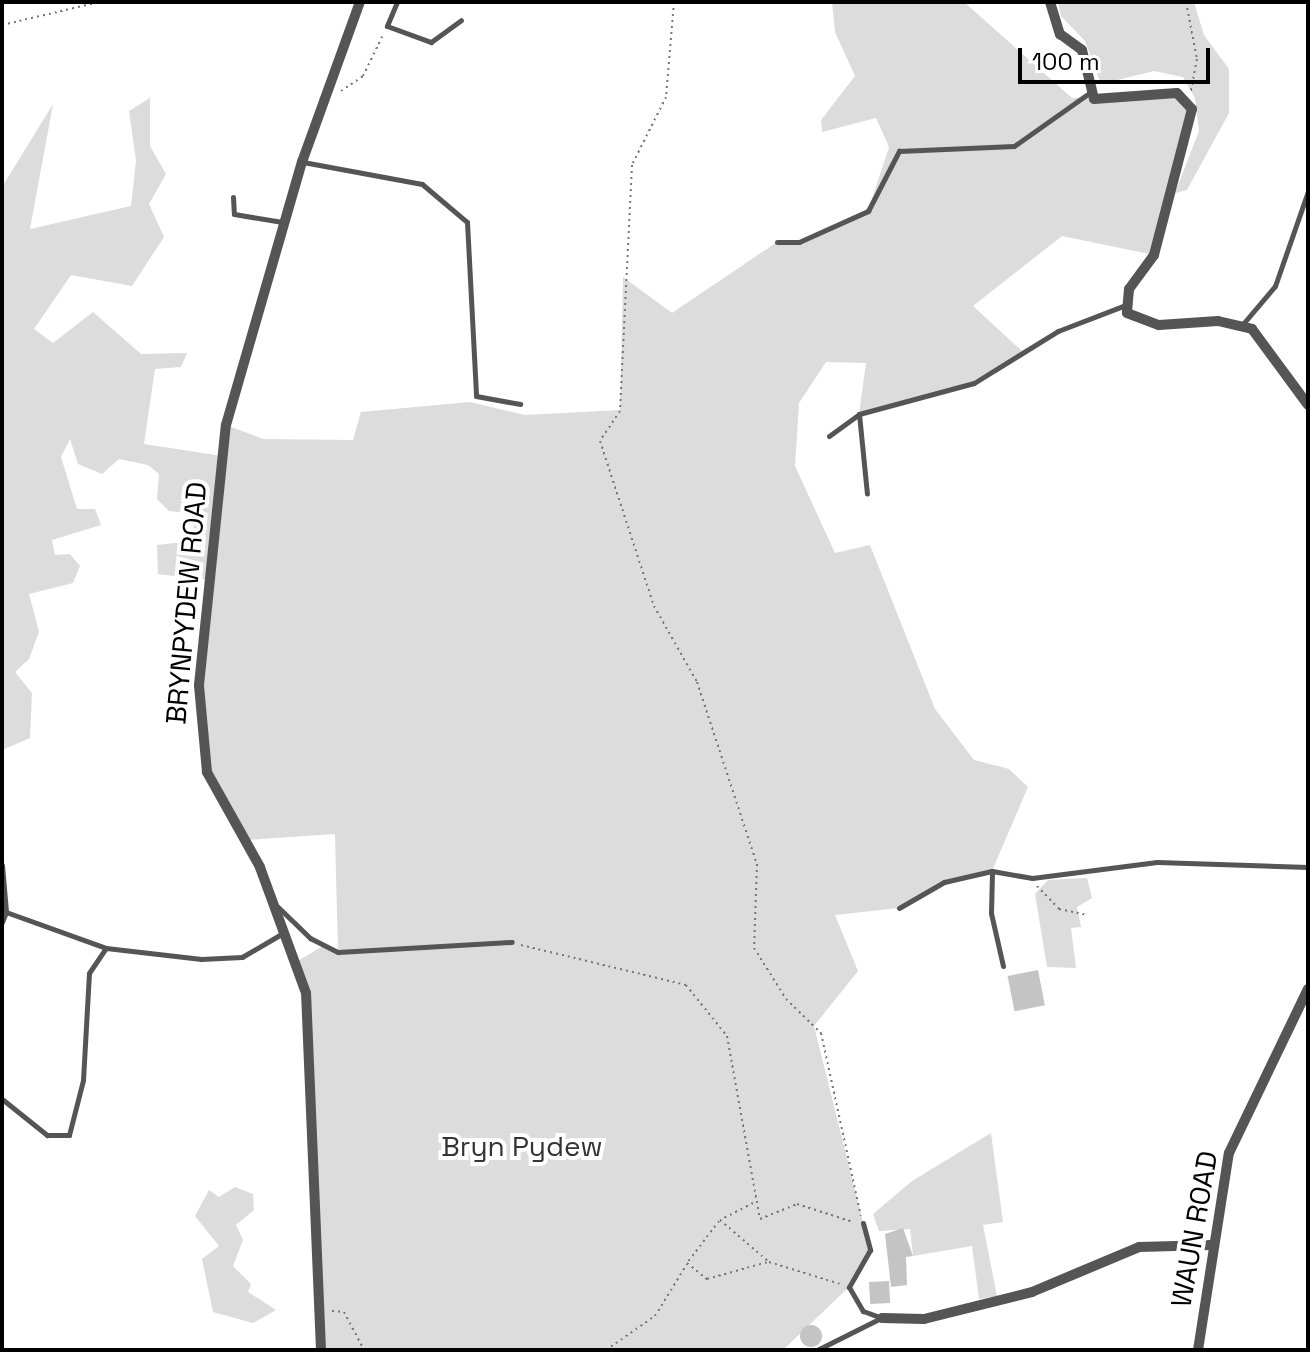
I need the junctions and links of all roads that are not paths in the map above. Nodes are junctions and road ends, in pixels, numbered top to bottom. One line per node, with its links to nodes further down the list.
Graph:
1 (360, 2): 6 (street, BRYNPYDEW ROAD)
2 (397, 2): 4 (lane)
3 (1050, 2): 5 (street)
4 (461, 20)
5 (1089, 93): 10 (lane); 11 (street)
6 (302, 162): 9 (street, BRYNPYDEW ROAD); 13 (lane)
7 (1308, 191): 12 (lane)
8 (233, 197): 9 (lane)
9 (283, 223): 21 (street, BRYNPYDEW ROAD)
10 (777, 242)
11 (1123, 306): 12 (street); 15 (lane)
12 (1242, 325): 14 (street)
13 (520, 404)
14 (1308, 405)
15 (859, 414): 16 (lane); 17 (lane)
16 (829, 436)
17 (867, 494)
18 (2, 865): 23 (lane)
19 (1308, 867): 20 (lane)
20 (992, 871): 22 (lane); 28 (lane)
21 (273, 902): 25 (street, BRYNPYDEW ROAD); 26 (lane)
22 (899, 908)
23 (6, 912): 24 (lane); 27 (lane)
24 (2, 922)
25 (283, 933): 27 (lane); 34 (street, BRYNPYDEW ROAD)
26 (512, 942)
27 (106, 948): 30 (lane)
28 (1003, 966)
29 (1308, 989): 32 (street, WAUN ROAD)
30 (2, 1099)
31 (863, 1223): 33 (lane)
32 (1212, 1245): 33 (street); 36 (street, WAUN ROAD)
33 (882, 1318): 35 (lane)
34 (321, 1350)
35 (817, 1350)
36 (1198, 1350)

